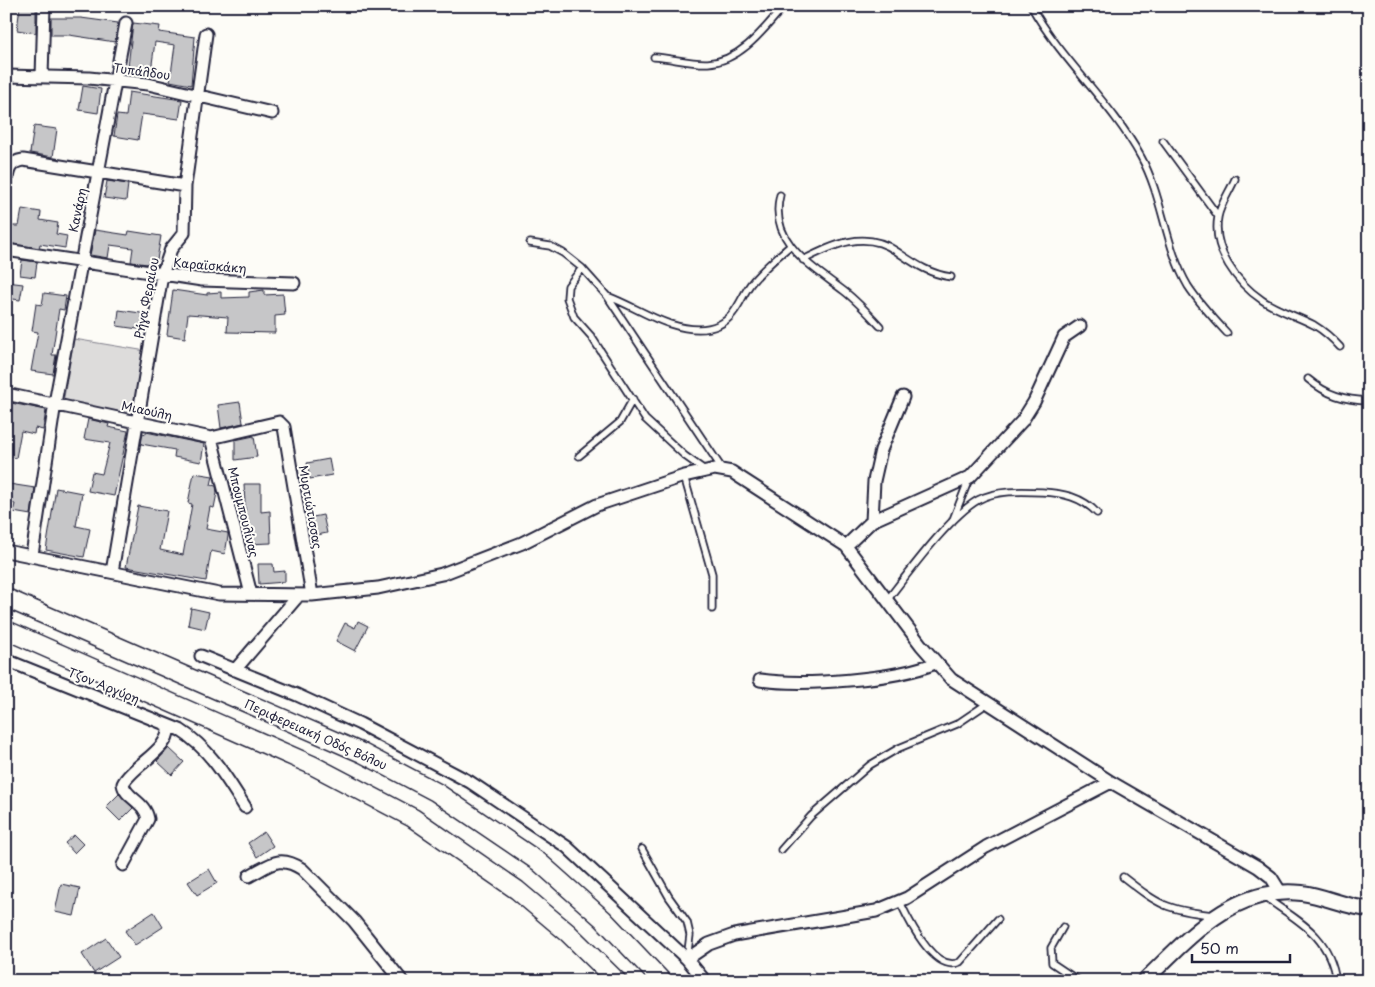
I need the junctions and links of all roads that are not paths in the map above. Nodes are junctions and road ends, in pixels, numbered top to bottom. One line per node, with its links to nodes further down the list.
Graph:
1 (44, 6): 8 (street)
2 (784, 6): 6 (lane)
3 (1030, 6): 31 (lane)
4 (126, 23): 9 (street, Κανάρη)
5 (206, 34): 10 (street, Ρήγα Φεραίου)
6 (654, 57)
7 (6, 76): 8 (street, Τυπάλδου)
8 (42, 77): 9 (street, Τυπάλδου)
9 (114, 80): 10 (street, Τυπάλδου); 13 (street, Κανάρη)
10 (198, 94): 11 (street, Τυπάλδου); 16 (street, Ρήγα Φεραίου)
11 (272, 113)
12 (1163, 141): 18 (lane)
13 (99, 171): 15 (street); 16 (street); 23 (street, Κανάρη)
14 (1235, 179): 18 (lane)
15 (6, 183)
16 (185, 186): 25 (street, Ρήγα Φεραίου)
17 (780, 195): 20 (lane)
18 (1218, 216): 32 (lane)
19 (530, 243): 24 (lane)
20 (790, 246): 22 (lane); 28 (lane)
21 (6, 250): 23 (street, Καραϊσκάκη)
22 (803, 260): 26 (lane); 29 (lane)
23 (80, 261): 25 (street, Καραϊσκάκη); 38 (street, Κανάρη)
24 (582, 268): 28 (lane); 36 (lane)
25 (162, 274): 27 (street, Καραϊσκάκη); 39 (street, Ρήγα Φεραίου)
26 (951, 277)
27 (294, 283)
28 (607, 296): 43 (lane)
29 (880, 326)
30 (1080, 326): 46 (street)
31 (1226, 333)
32 (1340, 346)
33 (1308, 379): 37 (lane)
34 (6, 394): 38 (street, Μιαούλη)
35 (903, 397): 48 (street)
36 (633, 398): 42 (lane); 44 (lane)
37 (1369, 401)
38 (55, 403): 39 (street, Μιαούλη); 52 (street, Κανάρη)
39 (138, 422): 41 (street, Μιαούλη); 53 (street, Ρήγα Φεραίου)
40 (282, 424): 41 (street, Μιαούλη); 56 (street, Μυρτιώτισσας)
41 (211, 438): 54 (street, Μπουμπουλίνας)
42 (579, 456)
43 (724, 470): 44 (street); 50 (street)
44 (706, 471): 45 (street)
45 (684, 476): 56 (street); 59 (lane)
46 (970, 477): 48 (street); 49 (lane)
47 (1097, 513): 49 (lane)
48 (872, 521): 50 (street)
49 (951, 524): 58 (lane)
50 (846, 546): 58 (street)
51 (6, 551): 52 (street)
52 (32, 555): 53 (street)
53 (112, 572): 54 (street)
54 (251, 594): 55 (street)
55 (299, 594): 56 (street); 64 (street)
56 (312, 595)
57 (6, 598): 85 (main road, Περιφερειακή Οδός Βόλου)
58 (888, 599): 63 (street)
59 (712, 609)
60 (6, 630): 84 (main road)
61 (202, 656): 64 (street)
62 (6, 660): 67 (street, Τζον Αργύρη)
63 (935, 663): 65 (street); 66 (street)
64 (235, 670): 82 (street)
65 (760, 680)
66 (988, 703): 68 (street); 71 (lane)
67 (167, 725): 69 (street, Τζον Αργύρη); 72 (street)
68 (1111, 782): 75 (street); 77 (street)
69 (245, 807)
70 (642, 849): 82 (lane)
71 (781, 850)
72 (123, 865)
73 (249, 876): 83 (street)
74 (1123, 877): 79 (lane)
75 (1281, 893): 76 (street); 78 (street)
76 (1262, 895): 79 (street); 89 (lane)
77 (900, 902): 80 (lane); 82 (street)
78 (1369, 909)
79 (1216, 915): 88 (street)
80 (998, 918)
81 (1063, 927): 87 (lane)
82 (687, 959): 86 (street)
83 (402, 981)
84 (617, 981)
85 (662, 981)
86 (705, 981)
87 (1079, 981)
88 (1144, 981)
89 (1336, 981)

